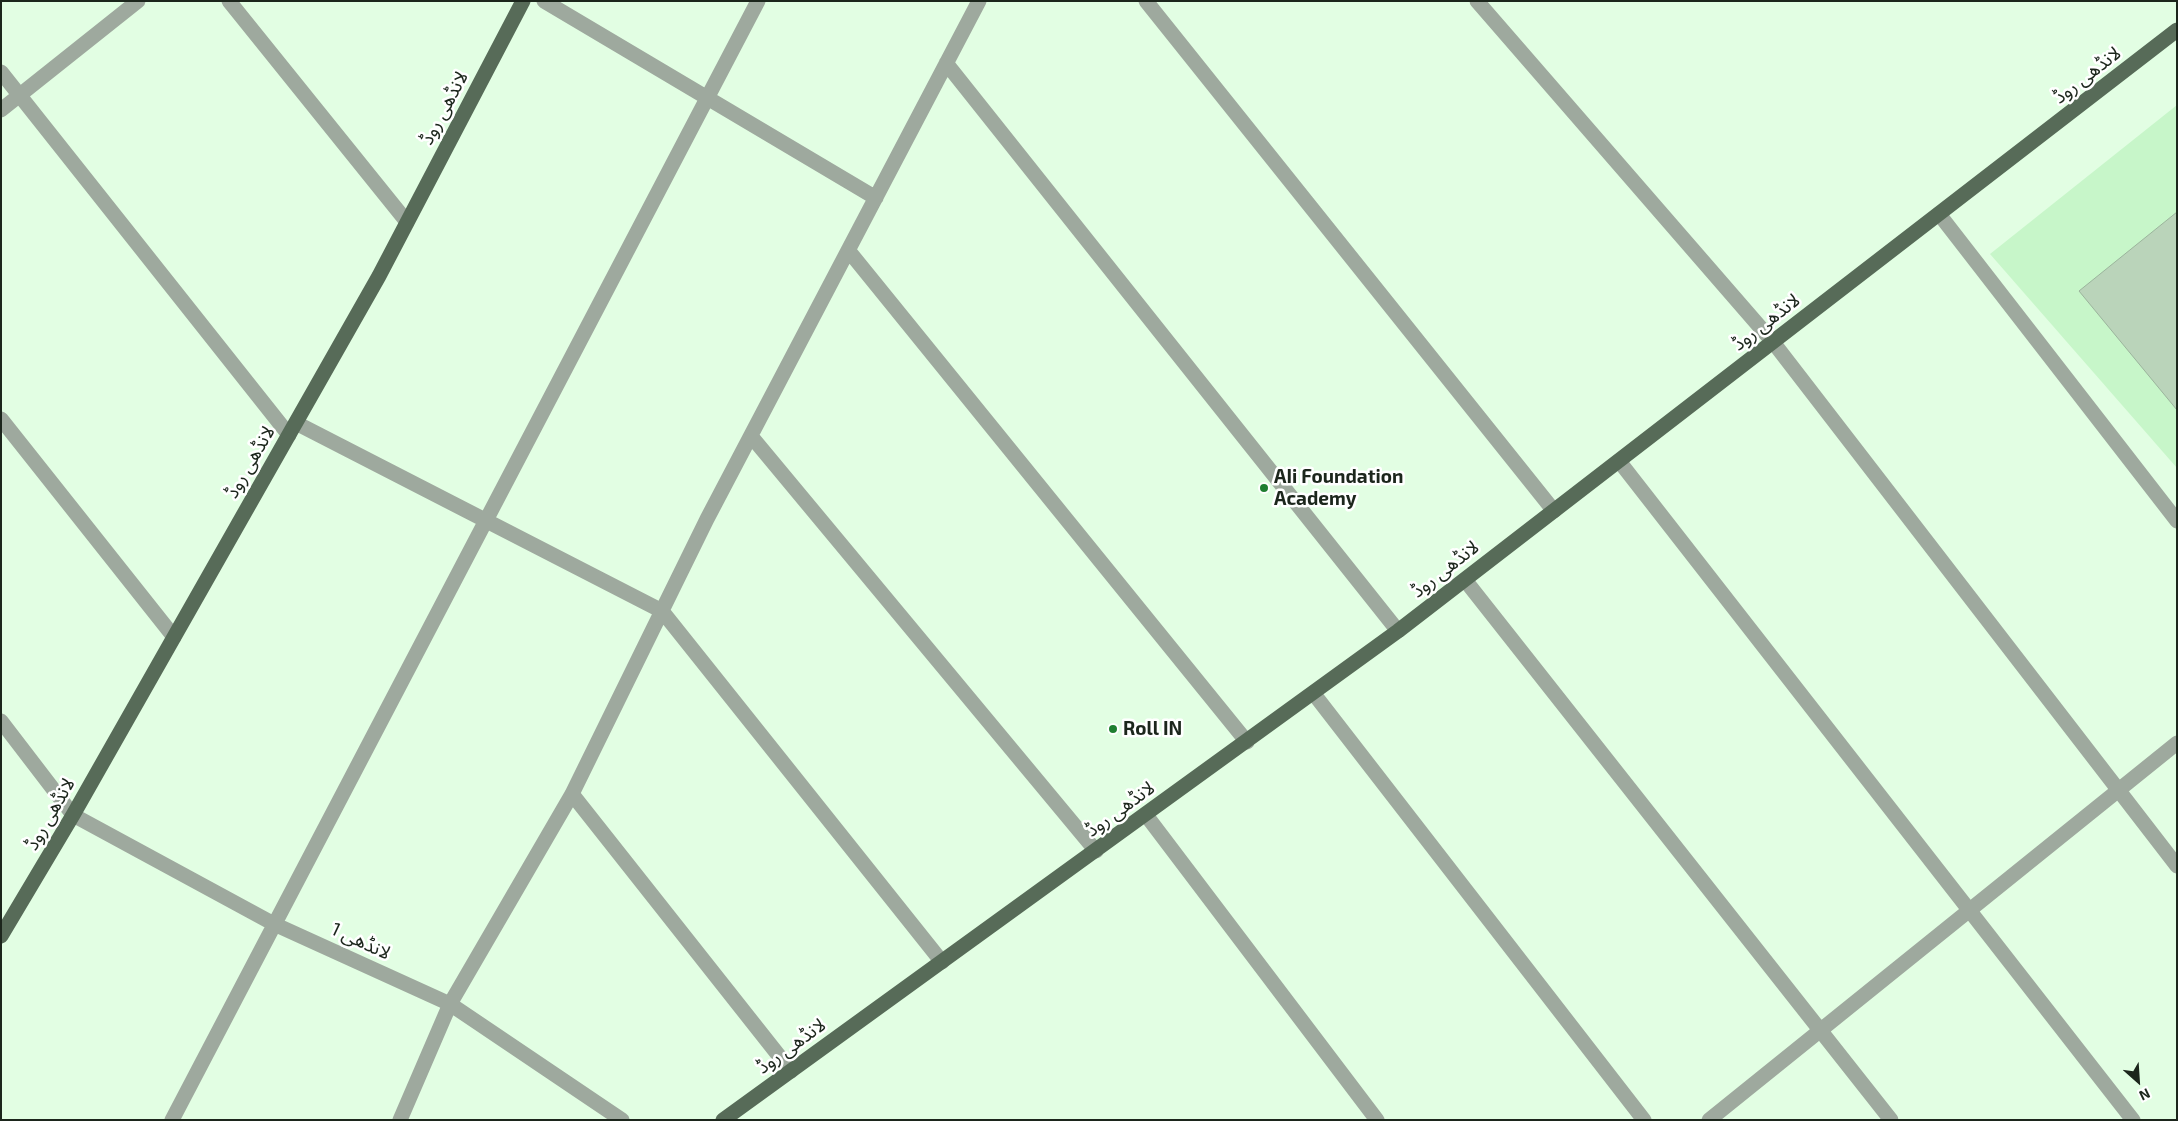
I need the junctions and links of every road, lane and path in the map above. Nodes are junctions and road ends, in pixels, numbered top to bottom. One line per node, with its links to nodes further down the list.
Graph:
1 (138, 1): 12 (street)
2 (229, 1): 17 (street)
3 (523, 1): 17 (main road, لانڈھی روڈ)
4 (544, 1): 13 (street)
5 (758, 1): 13 (street)
6 (979, 1): 10 (street)
7 (1146, 1): 24 (street)
8 (1477, 1): 19 (street)
9 (2177, 30): 16 (main road, لانڈھی روڈ)
10 (946, 63): 15 (street); 29 (street)
11 (1, 72): 12 (street)
12 (20, 95): 14 (street); 21 (street)
13 (708, 98): 15 (street); 25 (street)
14 (1, 110)
15 (876, 198): 18 (street)
16 (1939, 214): 19 (main road, لانڈھی روڈ); 26 (street)
17 (407, 222): 21 (main road, لانڈھی روڈ)
18 (848, 250): 22 (street); 33 (street)
19 (1773, 342): 23 (main road, لانڈھی روڈ); 35 (street)
20 (1, 419): 30 (street)
21 (292, 429): 25 (street); 30 (main road, لانڈھی روڈ)
22 (751, 436): 28 (street); 39 (street)
23 (1619, 460): 24 (main road, لانڈھی روڈ); 41 (street)
24 (1554, 512): 27 (main road, لانڈھی روڈ)
25 (486, 520): 28 (street); 42 (street)
26 (2177, 521)
27 (1464, 580): 29 (main road, لانڈھی روڈ); 46 (street)
28 (662, 611): 36 (street); 44 (street)
29 (1398, 631): 31 (main road, لانڈھی روڈ)
30 (174, 637): 37 (main road, لانڈھی روڈ)
31 (1314, 694): 33 (main road, لانڈھی روڈ); 53 (street)
32 (1, 721): 37 (street)
33 (1247, 742): 38 (main road, لانڈھی روڈ)
34 (2177, 743): 35 (street)
35 (2118, 790): 40 (street); 41 (street)
36 (572, 794): 45 (street); 47 (street)
37 (73, 815): 42 (street, لانڈھی 1); 43 (main road, لانڈھی روڈ)
38 (1146, 815): 39 (main road, لانڈھی روڈ); 52 (street)
39 (1096, 851): 44 (main road, لانڈھی روڈ)
40 (2177, 866)
41 (1969, 910): 46 (street); 56 (street)
42 (274, 924): 45 (street, لانڈھی 1); 48 (street)
43 (1, 936)
44 (942, 962): 47 (main road, لانڈھی روڈ)
45 (450, 1004): 49 (street); 50 (street, لانڈھی 1)
46 (1821, 1029): 54 (street); 55 (street)
47 (792, 1071): 51 (main road, لانڈھی روڈ)
48 (172, 1120)
49 (400, 1120)
50 (622, 1120)
51 (723, 1120)
52 (1377, 1120)
53 (1644, 1120)
54 (1709, 1120)
55 (1891, 1120)
56 (2133, 1120)

